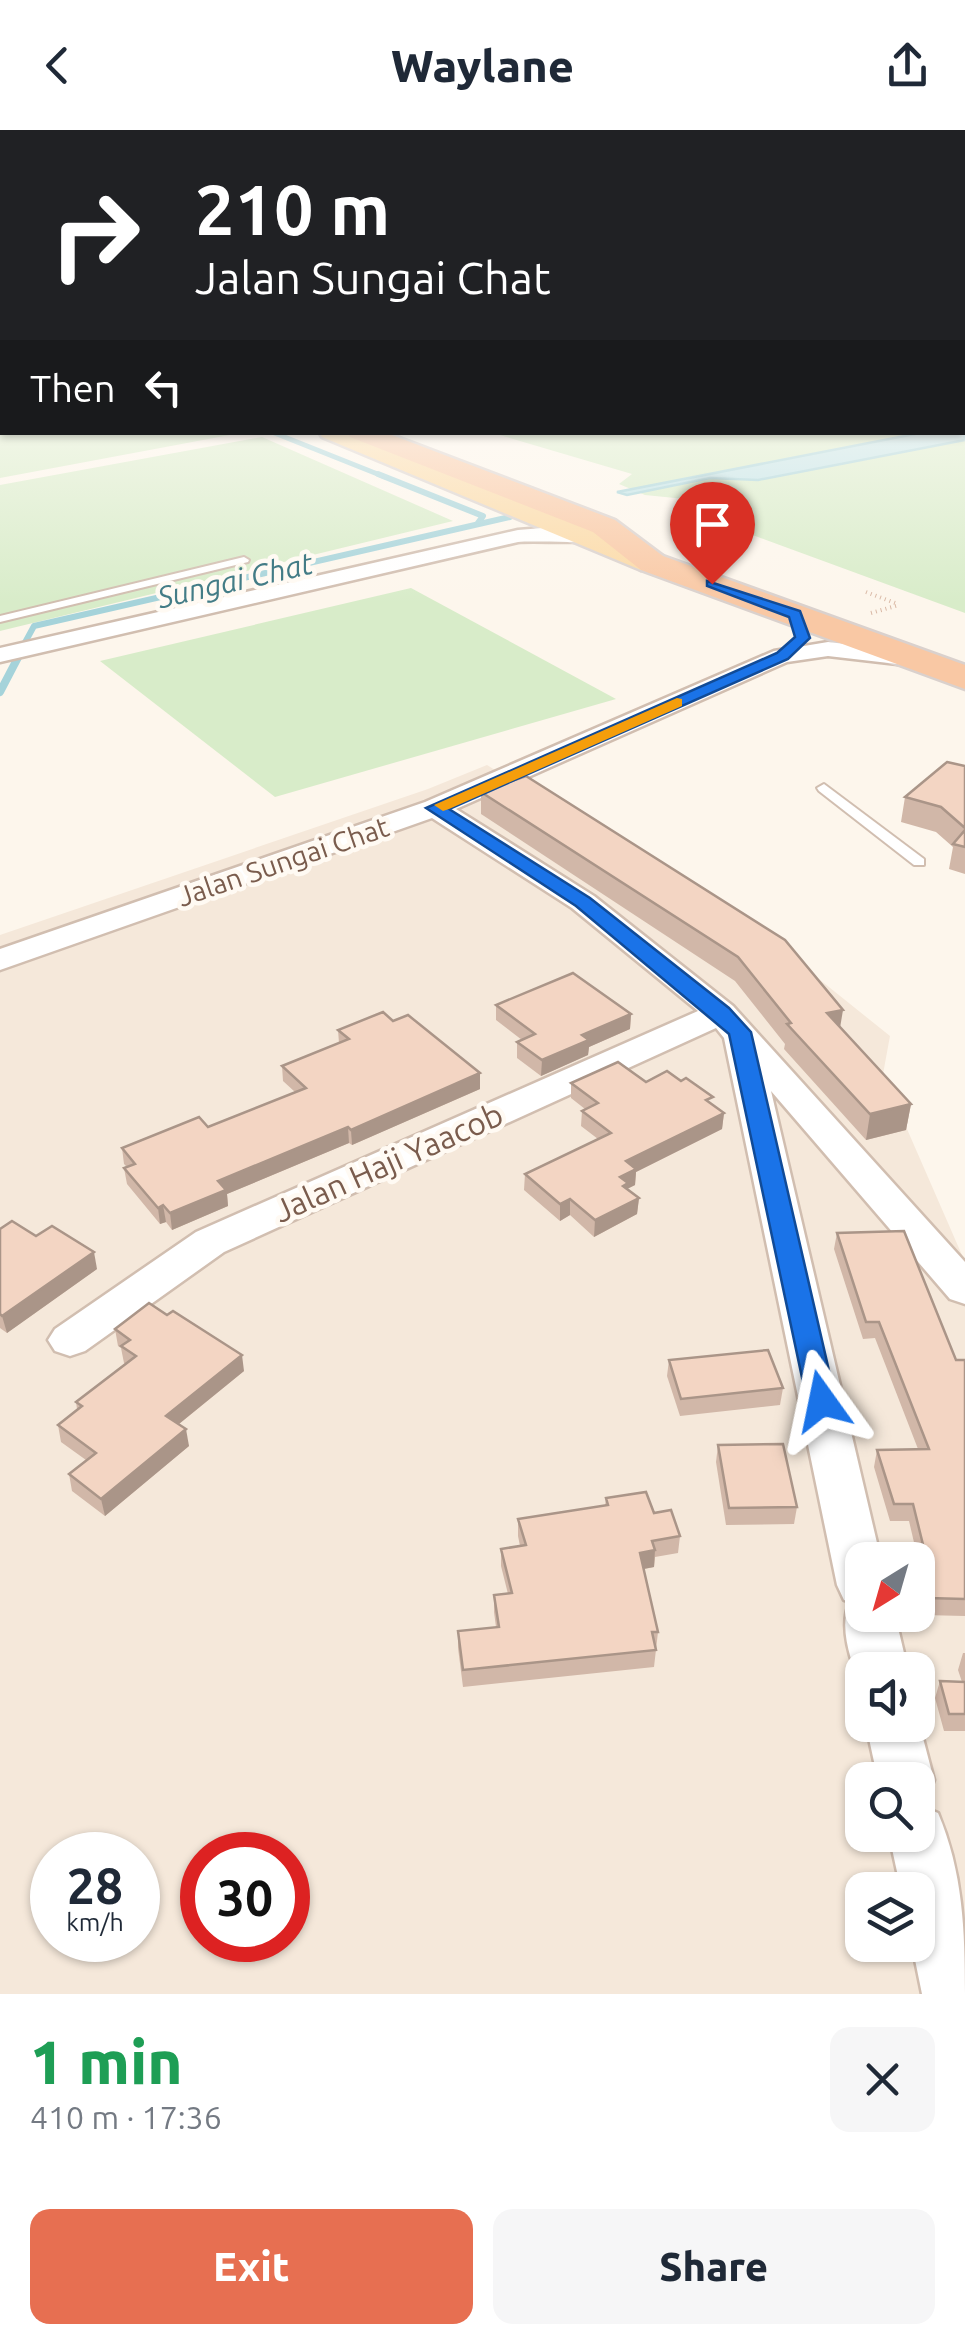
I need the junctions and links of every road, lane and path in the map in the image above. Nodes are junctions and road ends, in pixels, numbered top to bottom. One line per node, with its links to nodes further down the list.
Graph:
1 (337, 435): 5 (main road)
2 (367, 435): 6 (highway)
3 (399, 435): 6 (main road)
4 (440, 435): 6 (highway)
5 (528, 526): 6 (main road); 12 (street)
6 (653, 547): 8 (highway); 9 (highway)
7 (244, 560): 10 (lane)
8 (865, 604): 8 (path); 11 (highway)
9 (795, 614): 13 (street); 14 (highway)
10 (0, 620)
11 (965, 651)
12 (0, 655)
13 (782, 656): 14 (street, Jalan Sungai Chat); 17 (street, Jalan Sungai Chat)
14 (914, 659): 15 (highway)
15 (965, 678)
16 (824, 788): 18 (lane)
17 (435, 808): 19 (street, Jalan Sungai Chat); 20 (street)
18 (920, 862)
19 (0, 960)
20 (730, 1022): 21 (street); 22 (street, Jalan Haji Yaacob); 23 (street)
21 (965, 1290)
22 (70, 1340)
23 (852, 1542)
24 (922, 1852): 25 (street)
25 (953, 1994)

